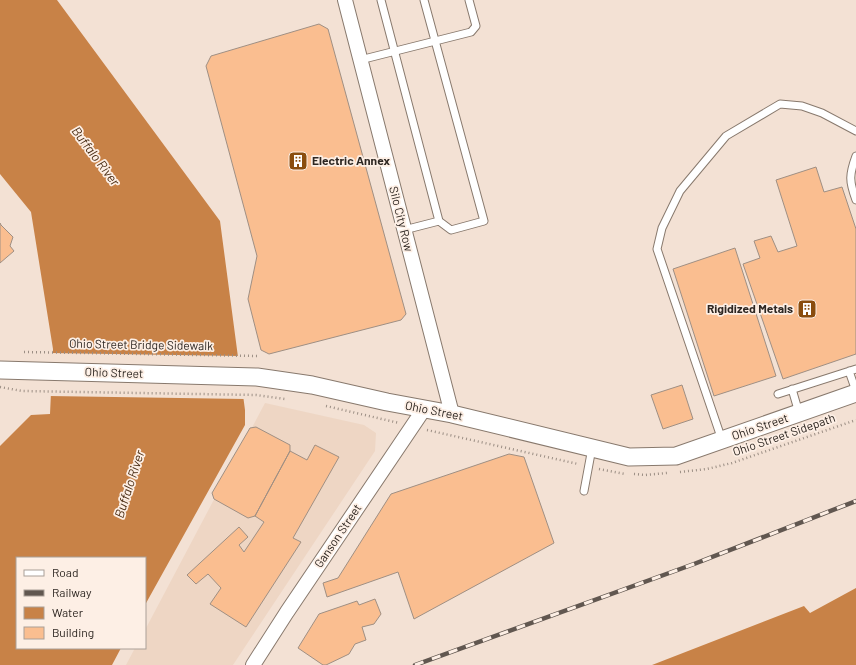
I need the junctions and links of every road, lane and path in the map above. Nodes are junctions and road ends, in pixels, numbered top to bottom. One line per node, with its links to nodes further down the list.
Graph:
1 (345, 0): 7 (street, Silo City Row)
2 (380, 0): 6 (lane)
3 (424, 0): 5 (lane)
4 (469, 0): 5 (lane)
5 (435, 40): 6 (lane); 11 (lane)
6 (394, 52): 7 (lane); 11 (lane)
7 (360, 60): 12 (street, Silo City Row)
8 (856, 131): 27 (lane)
9 (856, 156): 10 (lane)
10 (856, 200)
11 (439, 221): 12 (lane)
12 (404, 230): 24 (street, Silo City Row)
13 (24, 352): 14 (path, Ohio Street Bridge Sidewalk)
14 (258, 356)
15 (0, 370): 22 (street, Ohio Street)
16 (853, 370): 18 (lane); 19 (lane)
17 (0, 387): 21 (path)
18 (792, 389): 20 (lane); 23 (lane)
19 (856, 392): 23 (street, Ohio Street)
20 (778, 394)
21 (256, 396)
22 (424, 409): 24 (street, Ohio Street); 34 (street, Ganson Street)
23 (799, 413): 27 (street, Ohio Street)
24 (452, 414): 28 (street, Ohio Street)
25 (856, 420): 31 (path, Ohio Street Sidepath)
26 (426, 430): 29 (path)
27 (722, 440): 28 (street, Ohio Street)
28 (592, 448): 33 (lane)
29 (557, 460)
30 (621, 473): 32 (path)
31 (675, 473)
32 (667, 474)
33 (584, 491)
34 (253, 665)

